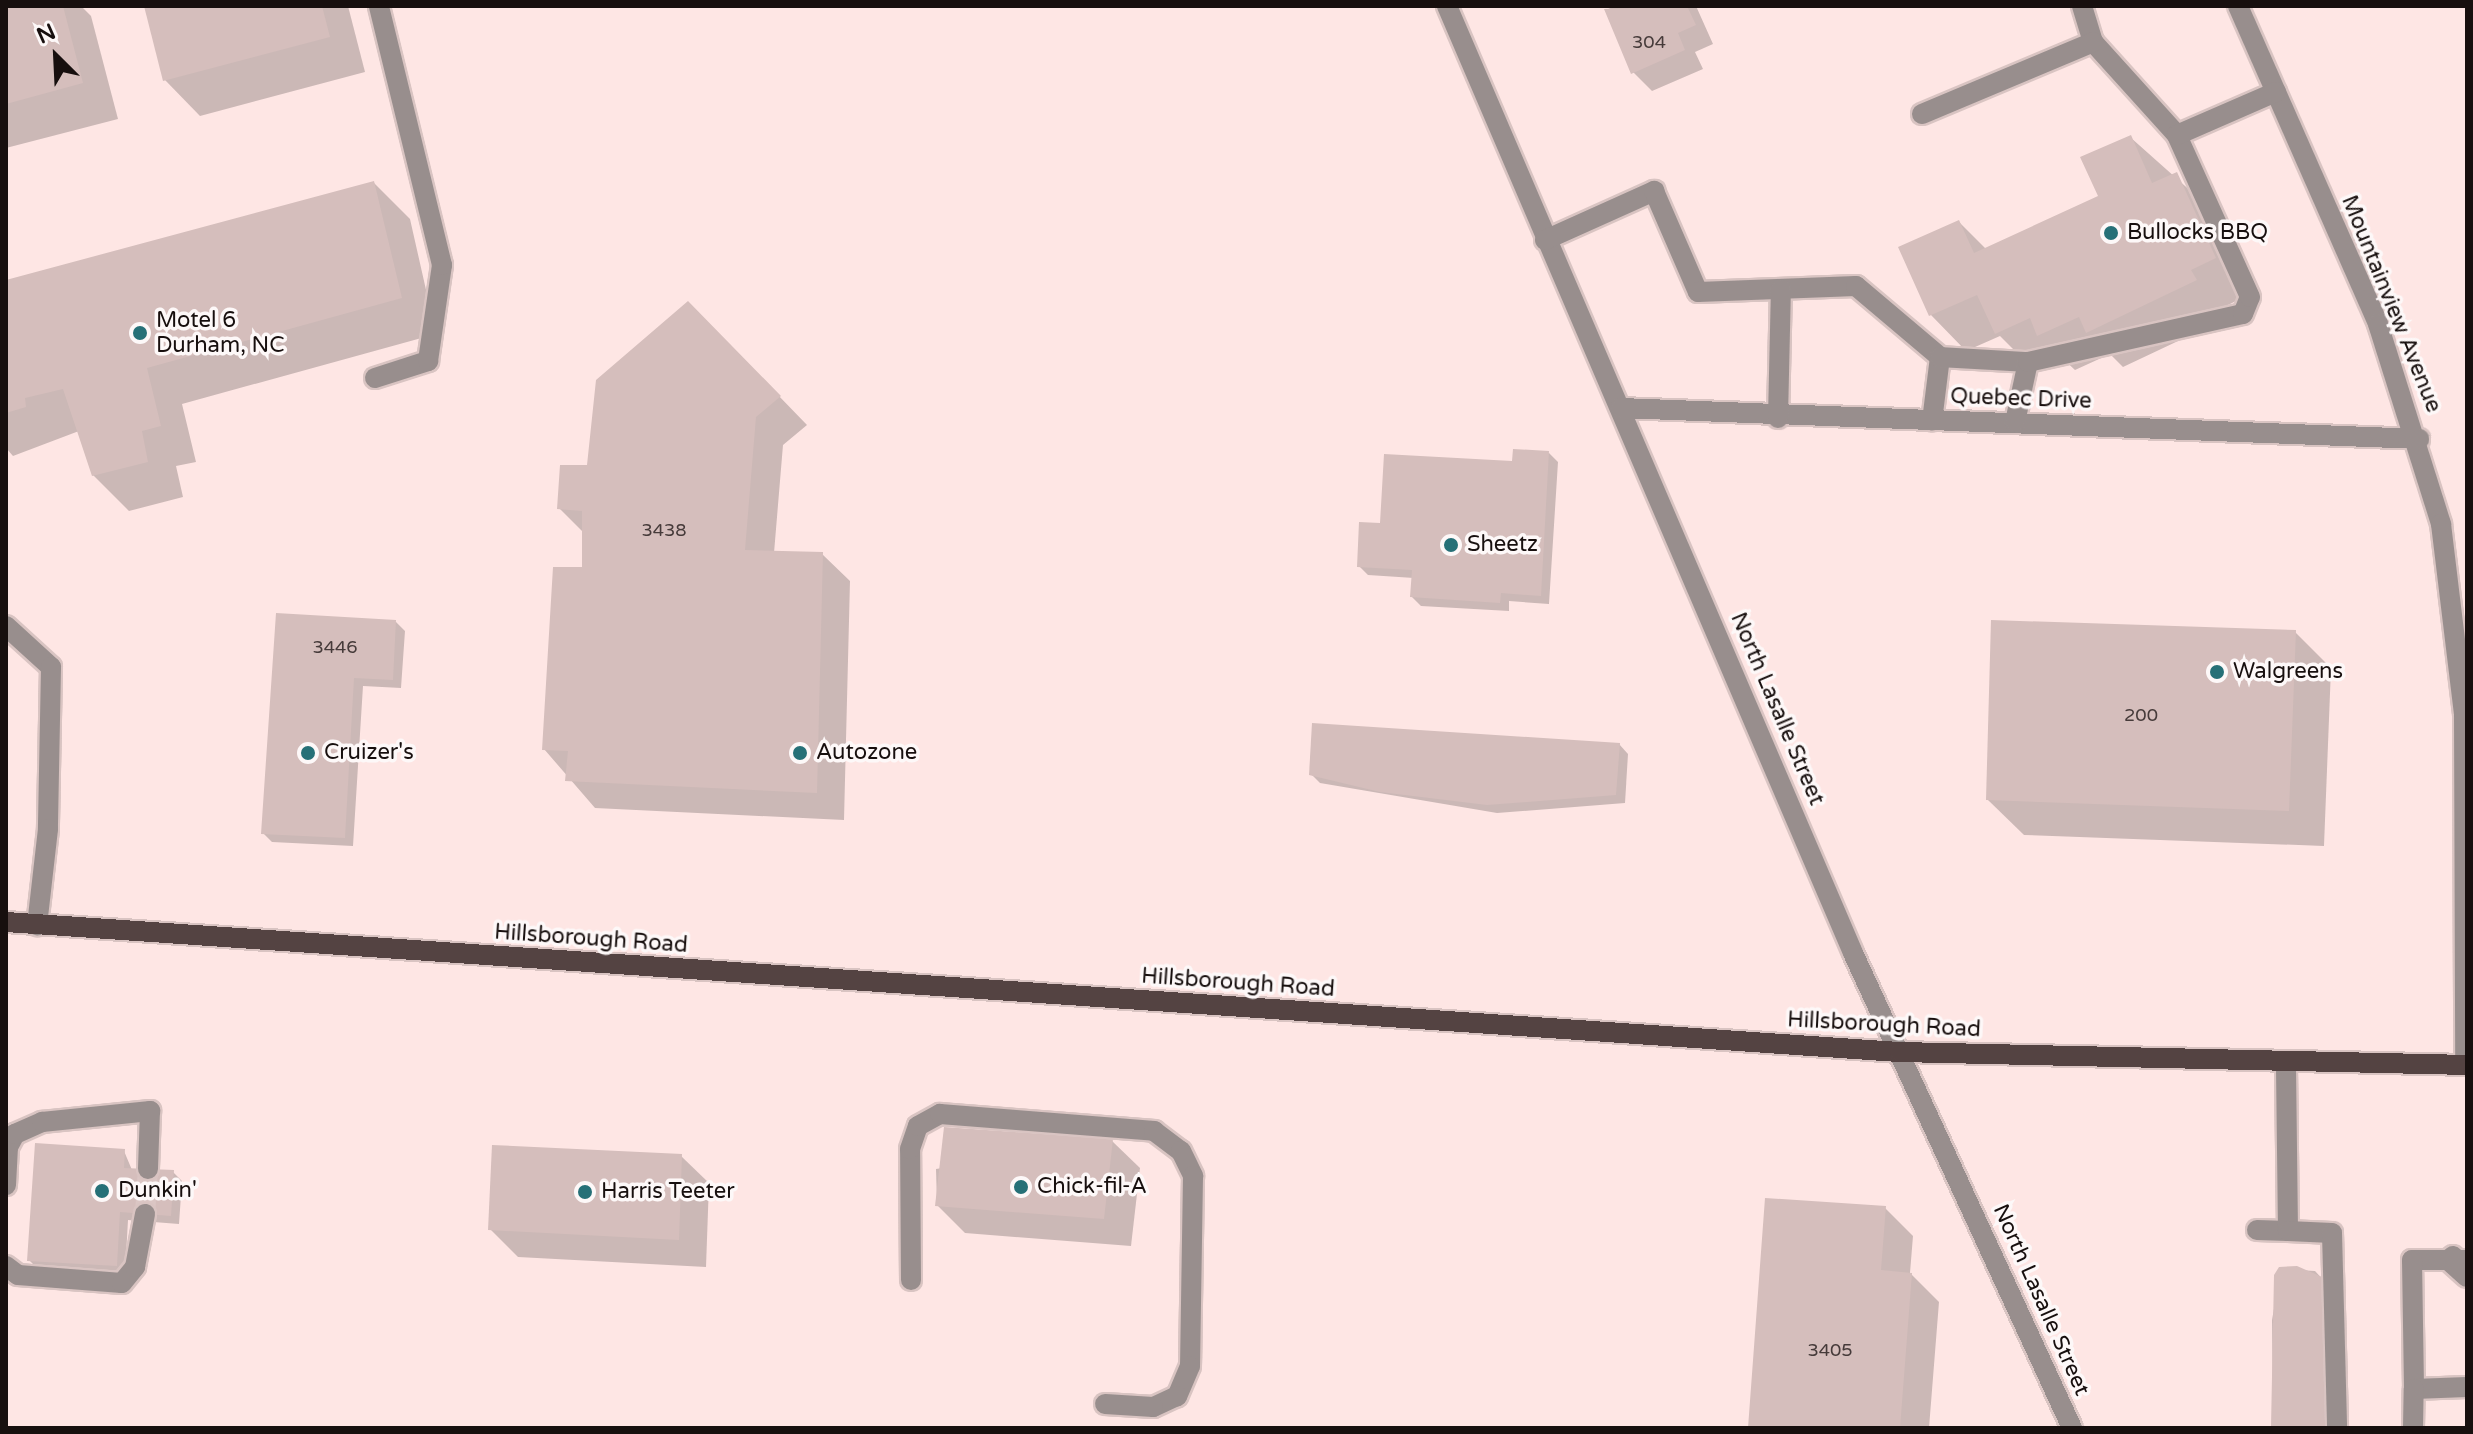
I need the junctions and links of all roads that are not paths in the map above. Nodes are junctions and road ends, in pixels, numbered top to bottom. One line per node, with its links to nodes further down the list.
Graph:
1 (379, 6): 13 (street)
2 (1447, 6): 9 (street, North Lasalle Street)
3 (2082, 6): 5 (street)
4 (2238, 6): 6 (street, Mountainview Avenue)
5 (2093, 42): 7 (street); 8 (street)
6 (2276, 92): 8 (street); 18 (street, Mountainview Avenue)
7 (1922, 114)
8 (2177, 135): 12 (street)
9 (1545, 240): 10 (street); 14 (street, North Lasalle Street)
10 (1781, 289): 11 (street); 15 (street)
11 (1940, 357): 12 (street); 16 (street)
12 (2028, 362): 17 (street)
13 (375, 378)
14 (1621, 408): 15 (street, Quebec Drive); 22 (street, North Lasalle Street)
15 (1778, 418): 16 (street, Quebec Drive)
16 (1932, 421): 17 (street, Quebec Drive)
17 (2015, 422): 18 (street, Quebec Drive)
18 (2419, 439): 24 (street, Mountainview Avenue)
19 (6, 626): 21 (street)
20 (6, 922): 21 (main road, Hillsborough Road)
21 (37, 925): 22 (main road, Hillsborough Road)
22 (1900, 1052): 23 (main road, Hillsborough Road); 38 (street, North Lasalle Street)
23 (2286, 1063): 24 (main road, Hillsborough Road); 29 (street)
24 (2466, 1065)
25 (148, 1169): 26 (street)
26 (6, 1185)
27 (145, 1214): 32 (street)
28 (2257, 1230): 29 (street)
29 (2288, 1231): 39 (street)
30 (2467, 1248): 31 (street)
31 (2457, 1260): 33 (street); 36 (street)
32 (6, 1266)
33 (2467, 1277)
34 (911, 1280): 37 (street)
35 (2467, 1387): 36 (street)
36 (2414, 1389): 40 (street)
37 (1105, 1404)
38 (2072, 1428)
39 (2337, 1428)
40 (2413, 1428)

